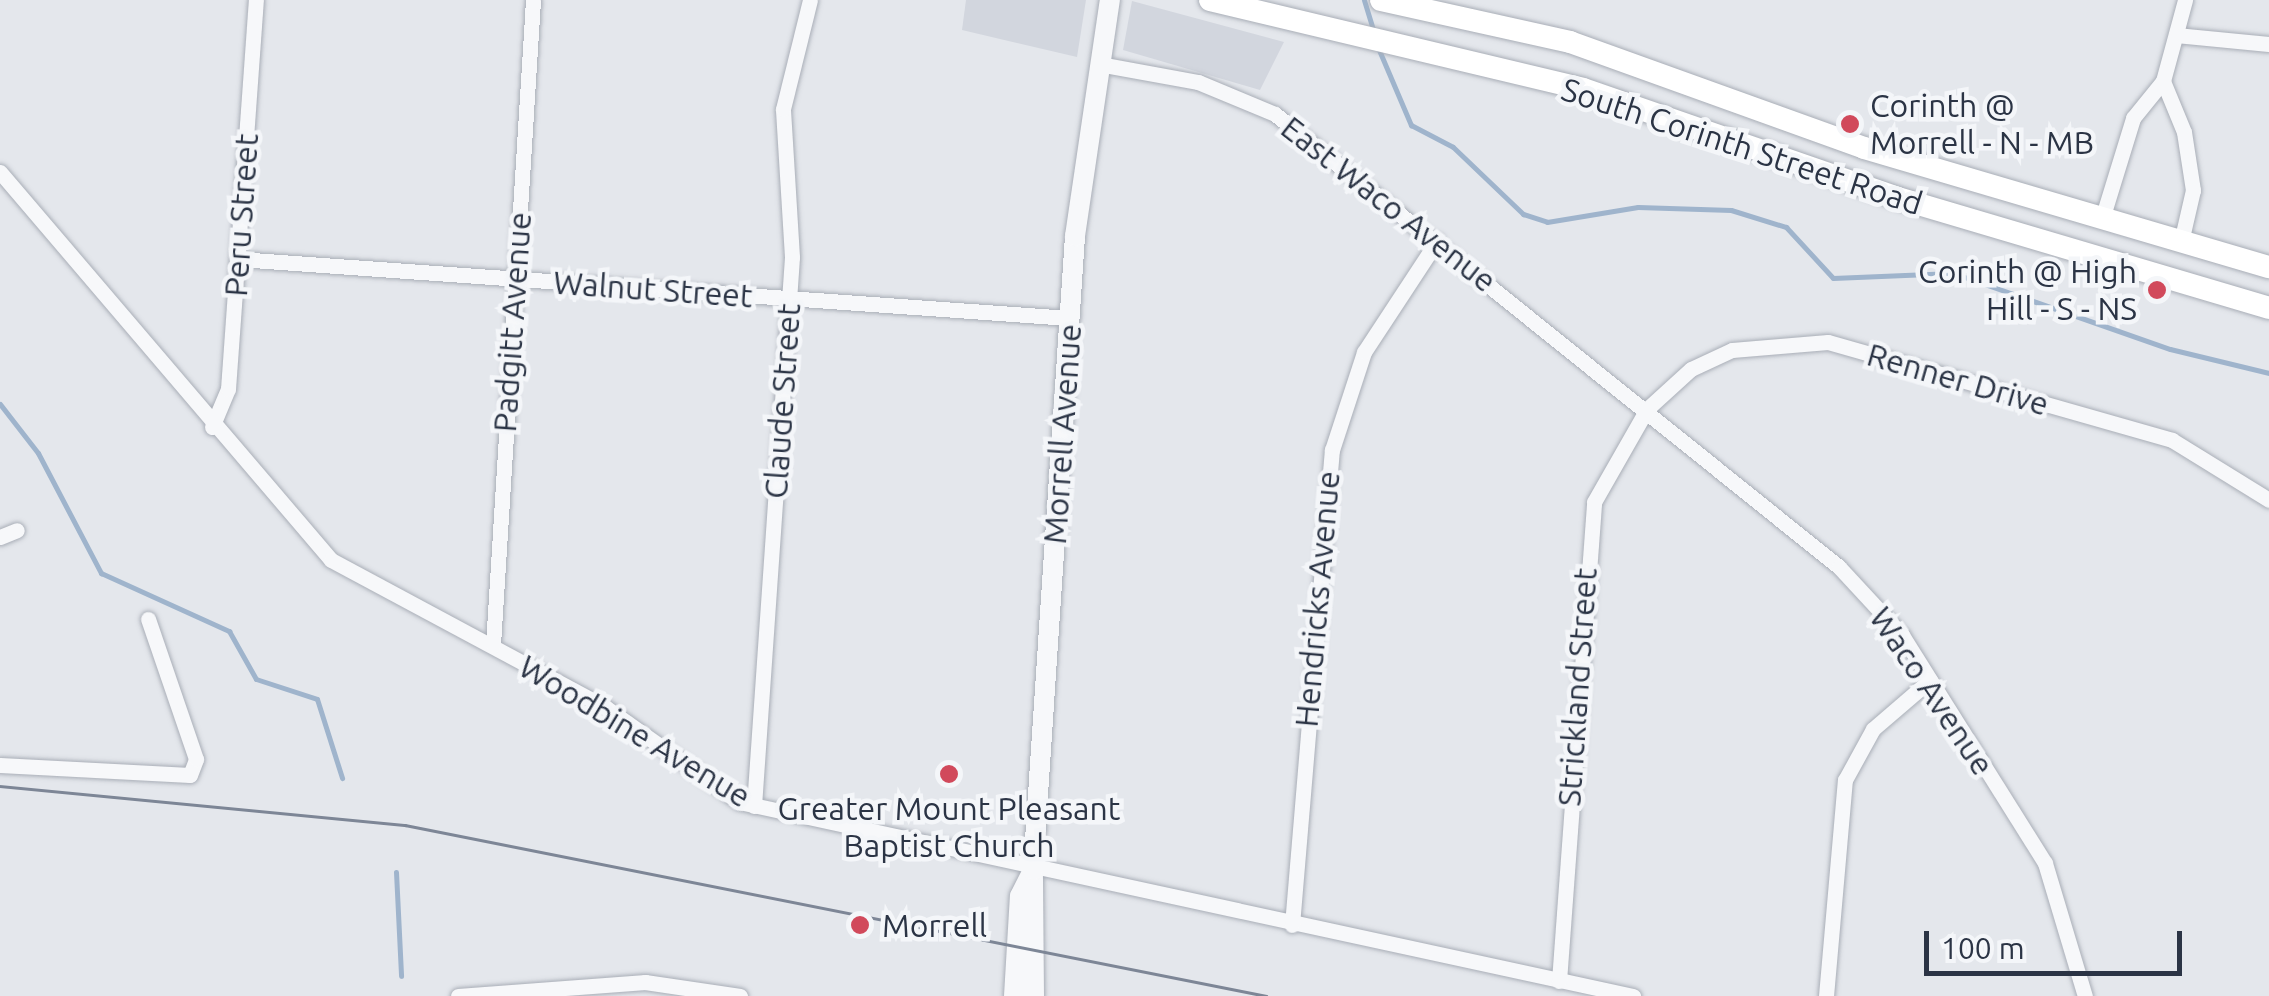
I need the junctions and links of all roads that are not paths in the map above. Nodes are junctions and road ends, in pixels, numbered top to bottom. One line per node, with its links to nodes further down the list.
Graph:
1 (256, 0): 20 (street, Peru Street)
2 (533, 0): 22 (street, Padgitt Avenue)
3 (810, 0): 24 (street, Claude Street)
4 (1110, 0): 11 (street, Morrell Avenue)
5 (1210, 0): 12 (main road, South Corinth Street Road)
6 (1381, 0): 8 (main road, South Corinth Street Road)
7 (2185, 0): 9 (street)
8 (1494, 24): 12 (main road); 14 (main road, South Corinth Street Road)
9 (2176, 34): 10 (street); 13 (street)
10 (2269, 44)
11 (1098, 64): 18 (street, East Waco Avenue); 26 (street, Morrell Avenue)
12 (1484, 66): 15 (main road, South Corinth Street Road)
13 (2163, 81): 17 (street); 19 (street)
14 (1779, 118): 15 (main road); 17 (main road, South Corinth Street Road)
15 (1765, 154): 23 (main road, South Corinth Street Road)
16 (0, 172): 28 (street, Woodbine Avenue)
17 (2102, 219): 19 (main road, South Corinth Street Road)
18 (1437, 241): 27 (street, East Waco Avenue); 38 (street, Hendricks Avenue)
19 (2182, 242): 21 (main road, South Corinth Street Road); 23 (main road)
20 (238, 259): 22 (street, Walnut Street); 28 (street, Peru Street)
21 (2269, 267)
22 (514, 279): 24 (street, Walnut Street); 33 (street, Padgitt Avenue)
23 (2170, 279): 25 (main road, South Corinth Street Road)
24 (789, 299): 26 (street, Walnut Street); 36 (street, Claude Street)
25 (2269, 308)
26 (1069, 318): 37 (street, Morrell Avenue)
27 (1647, 409): 29 (street, Renner Drive); 34 (street, Waco Avenue); 39 (street, Strickland Street)
28 (212, 427): 33 (street, Woodbine Avenue)
29 (2269, 500)
30 (17, 530): 31 (street)
31 (0, 536)
32 (148, 618): 35 (street)
33 (493, 645): 36 (street, Woodbine Avenue)
34 (1930, 680): 45 (street); 46 (street, Waco Avenue)
35 (0, 765)
36 (754, 806): 37 (street, Woodbine Avenue)
37 (1033, 870): 38 (street, Woodbine Avenue); 42 (street, Morrell Avenue); 43 (street, Morrell Avenue)
38 (1292, 925): 39 (street, Woodbine Avenue)
39 (1559, 980): 44 (street, Woodbine Avenue)
40 (458, 996): 41 (street)
41 (739, 996)
42 (1014, 996)
43 (1034, 996)
44 (1633, 996)
45 (1826, 996)
46 (2085, 996)

